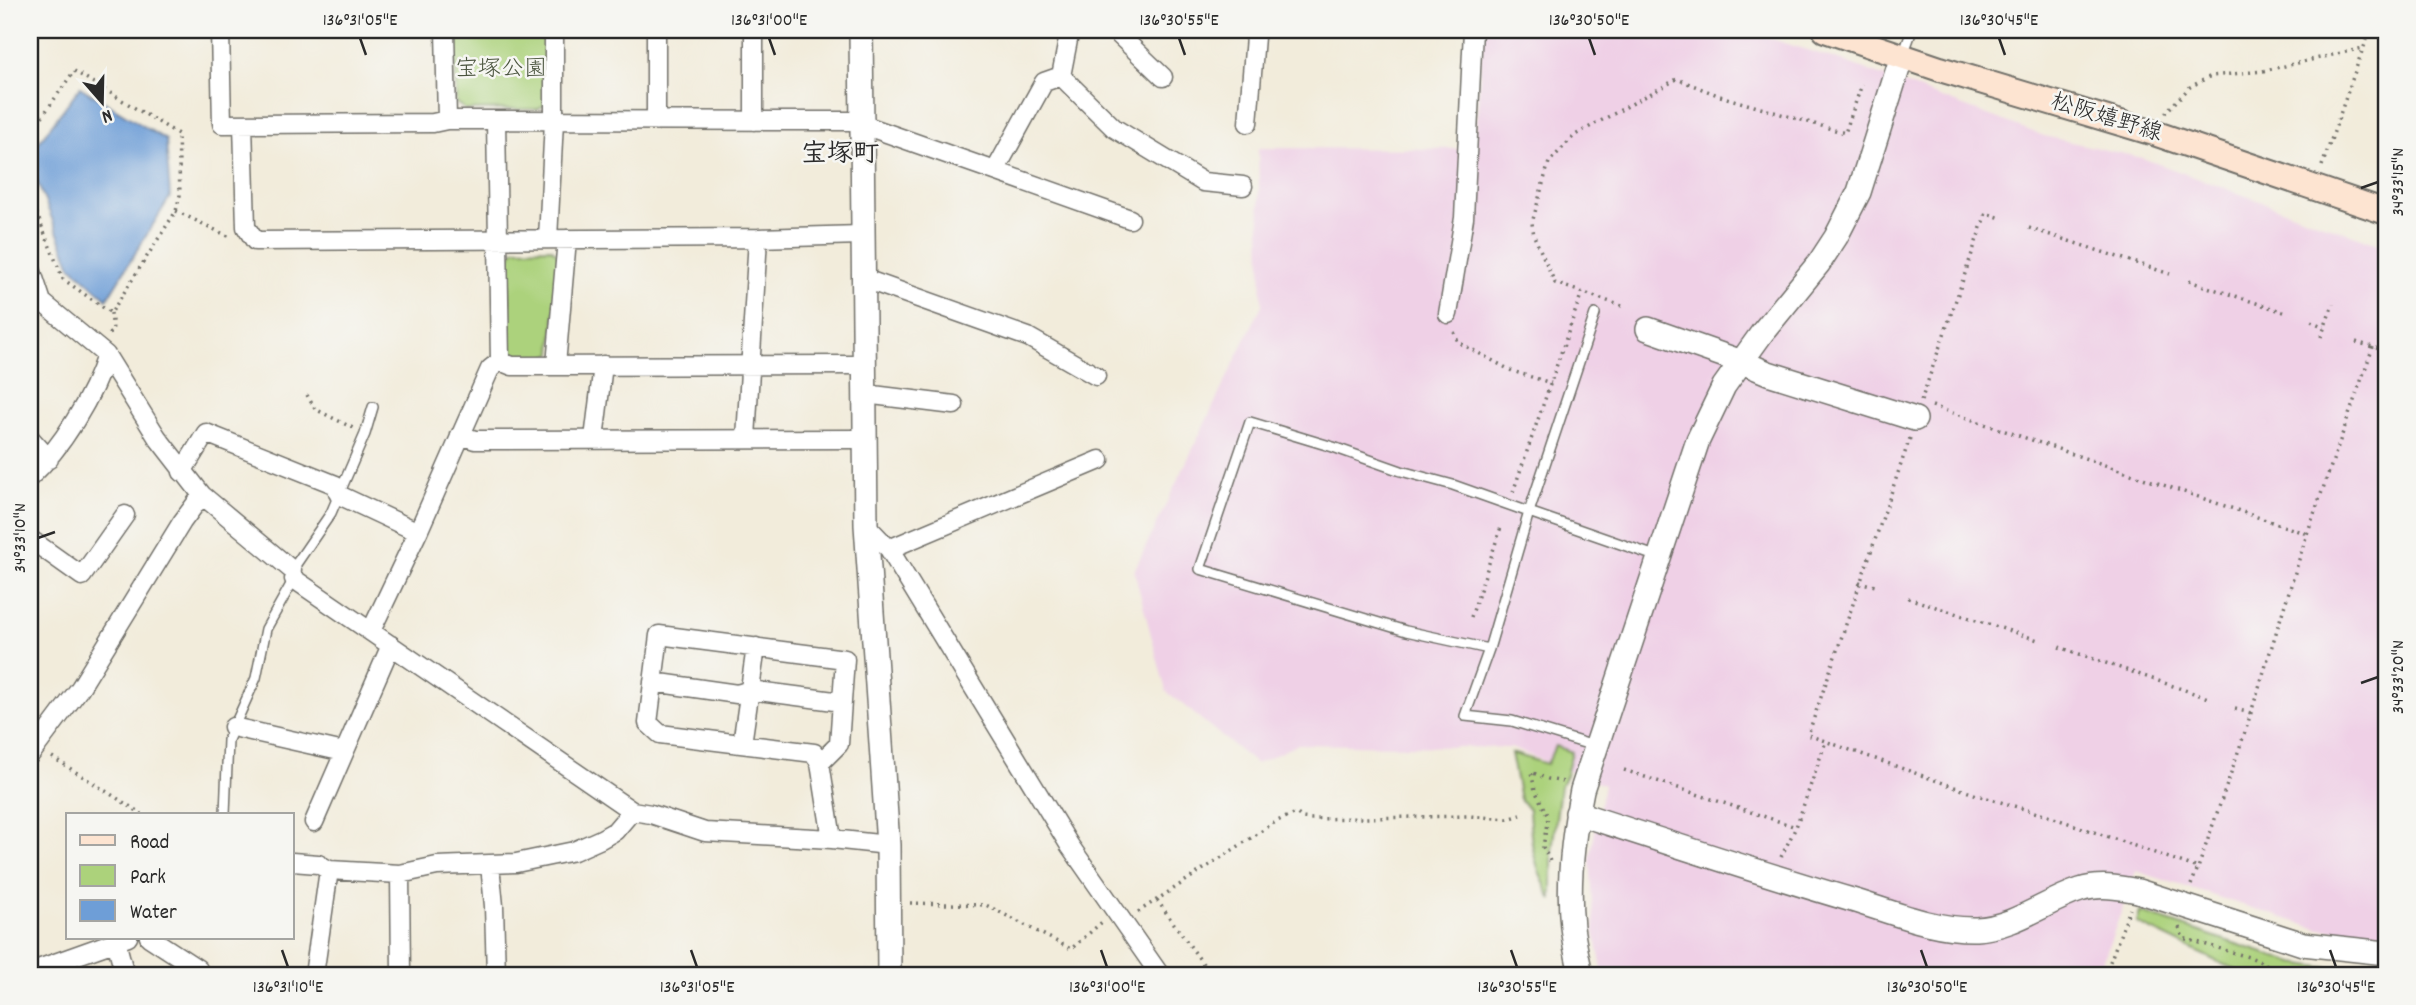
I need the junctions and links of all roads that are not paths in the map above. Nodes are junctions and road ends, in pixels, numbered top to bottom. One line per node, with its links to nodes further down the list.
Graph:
1 (220, 30): 23 (street)
2 (446, 30): 16 (street)
3 (554, 30): 18 (street)
4 (656, 30): 19 (street)
5 (754, 30): 20 (street)
6 (861, 30): 21 (street)
7 (1070, 30): 14 (street)
8 (1114, 30): 15 (street)
9 (1252, 30): 22 (street)
10 (1473, 30): 35 (street)
11 (1825, 30): 13 (main road, 松阪嬉野線)
12 (1912, 30): 13 (lane)
13 (1902, 57): 26 (main road, 松阪嬉野線); 40 (street)
14 (1061, 76): 24 (street); 25 (street)
15 (1163, 77)
16 (447, 120): 17 (street); 23 (street)
17 (496, 120): 18 (street); 30 (street)
18 (554, 121): 19 (street); 31 (street)
19 (656, 121): 20 (street)
20 (754, 121): 21 (street)
21 (861, 122): 24 (street); 28 (street)
22 (1248, 123)
23 (243, 124): 30 (street)
24 (995, 171): 27 (street)
25 (1243, 186)
26 (2386, 212)
27 (1130, 219)
28 (861, 235): 29 (street); 34 (street)
29 (758, 238): 32 (street); 44 (street)
30 (497, 239): 31 (street); 39 (street)
31 (548, 239): 32 (street)
32 (566, 239): 41 (street)
33 (30, 266): 38 (street)
34 (862, 278): 43 (street); 45 (street)
35 (1448, 314)
36 (1595, 314): 61 (lane)
37 (1648, 329): 40 (street)
38 (106, 355): 55 (street); 57 (street)
39 (500, 361): 41 (street); 50 (street)
40 (1742, 362): 49 (street); 67 (street)
41 (556, 365): 42 (street)
42 (603, 365): 44 (street); 53 (street)
43 (864, 366): 44 (street); 46 (street)
44 (751, 367): 52 (street)
45 (1096, 376)
46 (864, 394): 47 (street); 54 (street)
47 (954, 405)
48 (373, 407): 60 (lane)
49 (1918, 411)
50 (460, 435): 53 (street); 64 (street)
51 (30, 438): 55 (street)
52 (746, 438): 53 (street); 54 (street)
53 (594, 439)
54 (865, 439): 63 (street)
55 (49, 459): 58 (street)
56 (1100, 460): 66 (street)
57 (182, 472): 59 (street); 60 (street)
58 (30, 477)
59 (202, 495): 68 (street); 79 (street)
60 (339, 495): 64 (street); 68 (lane)
61 (1529, 512): 67 (lane); 72 (lane); 72 (lane)
62 (125, 515): 65 (street)
63 (866, 525): 66 (street); 87 (street)
64 (418, 532): 69 (street)
65 (30, 539)
66 (889, 549): 102 (street)
67 (1660, 558): 78 (street)
68 (293, 575): 69 (street); 76 (lane)
69 (371, 631): 70 (street)
70 (391, 645): 80 (street); 82 (street)
71 (756, 647): 73 (street); 74 (street); 75 (street)
72 (1489, 649): 78 (lane)
73 (653, 682): 74 (street); 77 (street)
74 (750, 690): 75 (street); 77 (street)
75 (842, 702): 81 (street)
76 (233, 727): 80 (street); 83 (lane)
77 (742, 744): 81 (street)
78 (1596, 747): 84 (street)
79 (33, 750)
80 (344, 751): 85 (street)
81 (820, 763): 86 (street)
82 (632, 811): 86 (street); 89 (street)
83 (225, 813)
84 (1577, 813): 94 (street); 103 (street)
85 (314, 822)
86 (832, 839): 87 (street)
87 (888, 845): 101 (street)
88 (294, 862): 90 (street)
89 (490, 865): 91 (street); 100 (street)
90 (330, 870): 91 (street); 98 (street)
91 (400, 874): 99 (street)
92 (122, 939): 96 (street); 97 (street)
93 (152, 939): 95 (street)
94 (2386, 953)
95 (198, 969)
96 (30, 972)
97 (125, 975)
98 (314, 975)
99 (401, 975)
100 (496, 975)
101 (889, 975)
102 (1160, 975)
103 (1581, 975)

